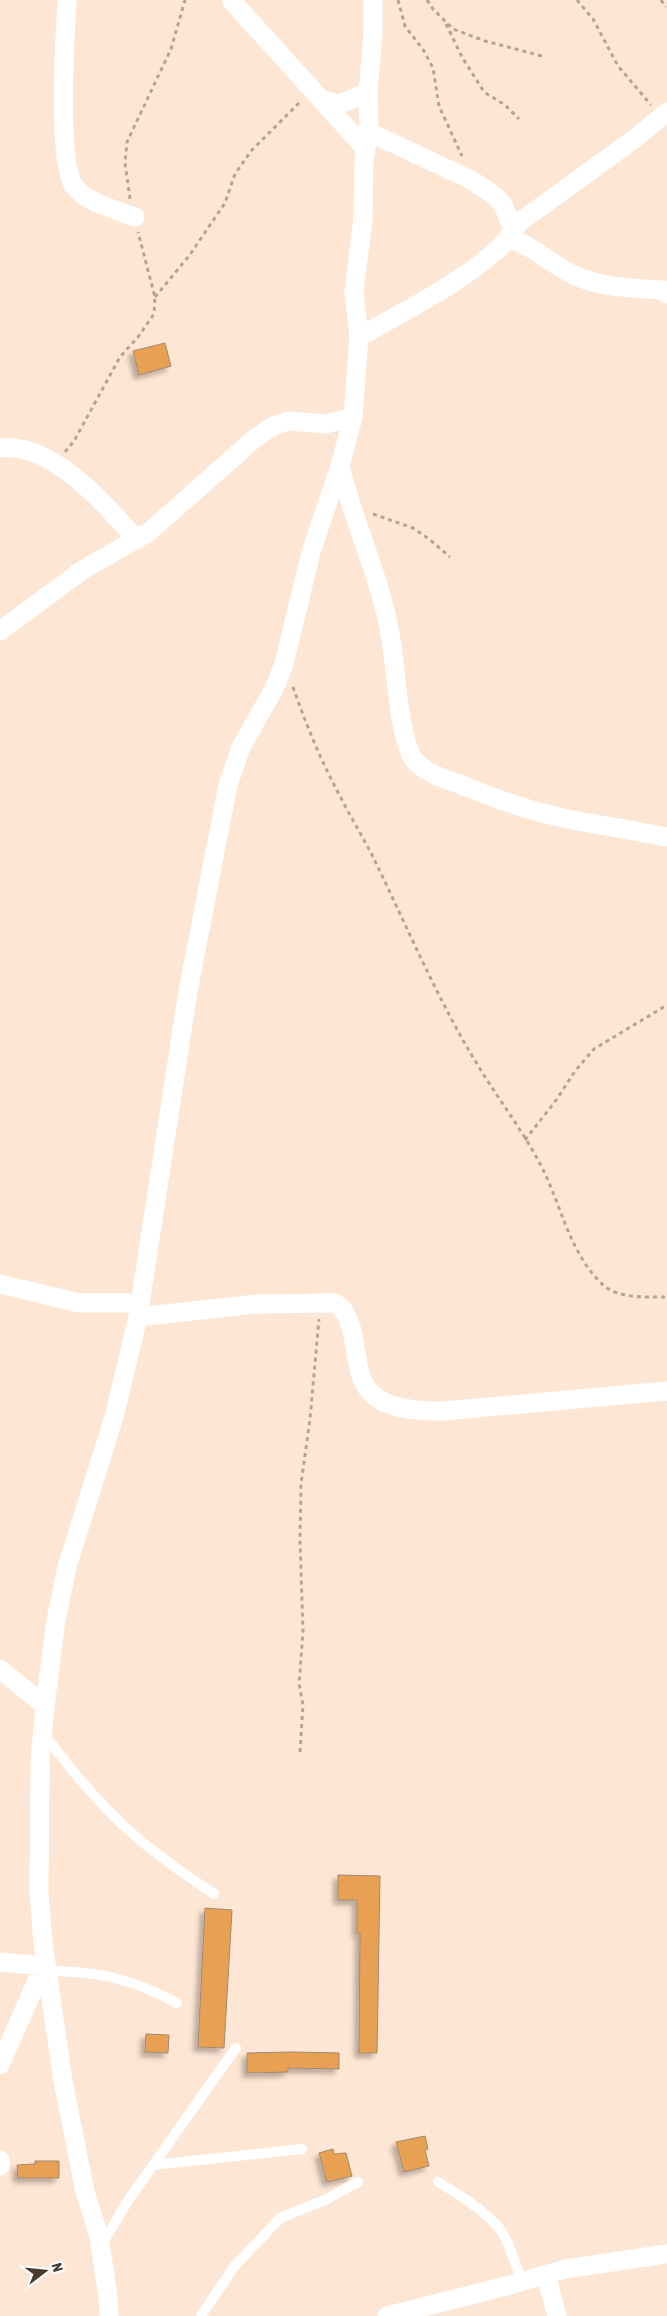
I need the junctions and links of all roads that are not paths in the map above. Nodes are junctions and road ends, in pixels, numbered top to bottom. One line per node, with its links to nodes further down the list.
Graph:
1 (67, 0): 8 (street)
2 (231, 0): 5 (street)
3 (373, 0): 4 (street)
4 (368, 92): 5 (street); 7 (street)
5 (316, 95): 7 (street)
6 (664, 115): 9 (street)
7 (368, 141): 9 (street); 11 (street)
8 (135, 217)
9 (511, 234): 10 (street); 11 (street)
10 (667, 294)
11 (359, 337): 12 (street)
12 (353, 417): 14 (street); 15 (street)
13 (0, 448): 15 (street)
14 (340, 466): 17 (street); 19 (street)
15 (137, 540): 16 (street)
16 (0, 631)
17 (667, 838)
18 (0, 1284): 19 (street)
19 (139, 1310): 20 (street); 22 (street)
20 (667, 1391)
21 (0, 1669): 22 (street)
22 (45, 1706): 23 (street)
23 (42, 1732): 24 (lane); 26 (street)
24 (214, 1894)
25 (0, 1962): 26 (street)
26 (46, 1968): 27 (lane); 29 (street); 36 (street)
27 (177, 2003)
28 (236, 2048): 32 (lane)
29 (0, 2065)
30 (302, 2149): 32 (lane)
31 (0, 2160): 33 (street)
32 (153, 2165): 36 (lane)
33 (0, 2166)
34 (358, 2182): 41 (lane)
35 (438, 2182): 39 (lane)
36 (101, 2247): 40 (street)
37 (667, 2254): 38 (street)
38 (546, 2276): 39 (street); 43 (street)
39 (522, 2282): 42 (street)
40 (109, 2316)
41 (201, 2316)
42 (387, 2316)
43 (557, 2316)

